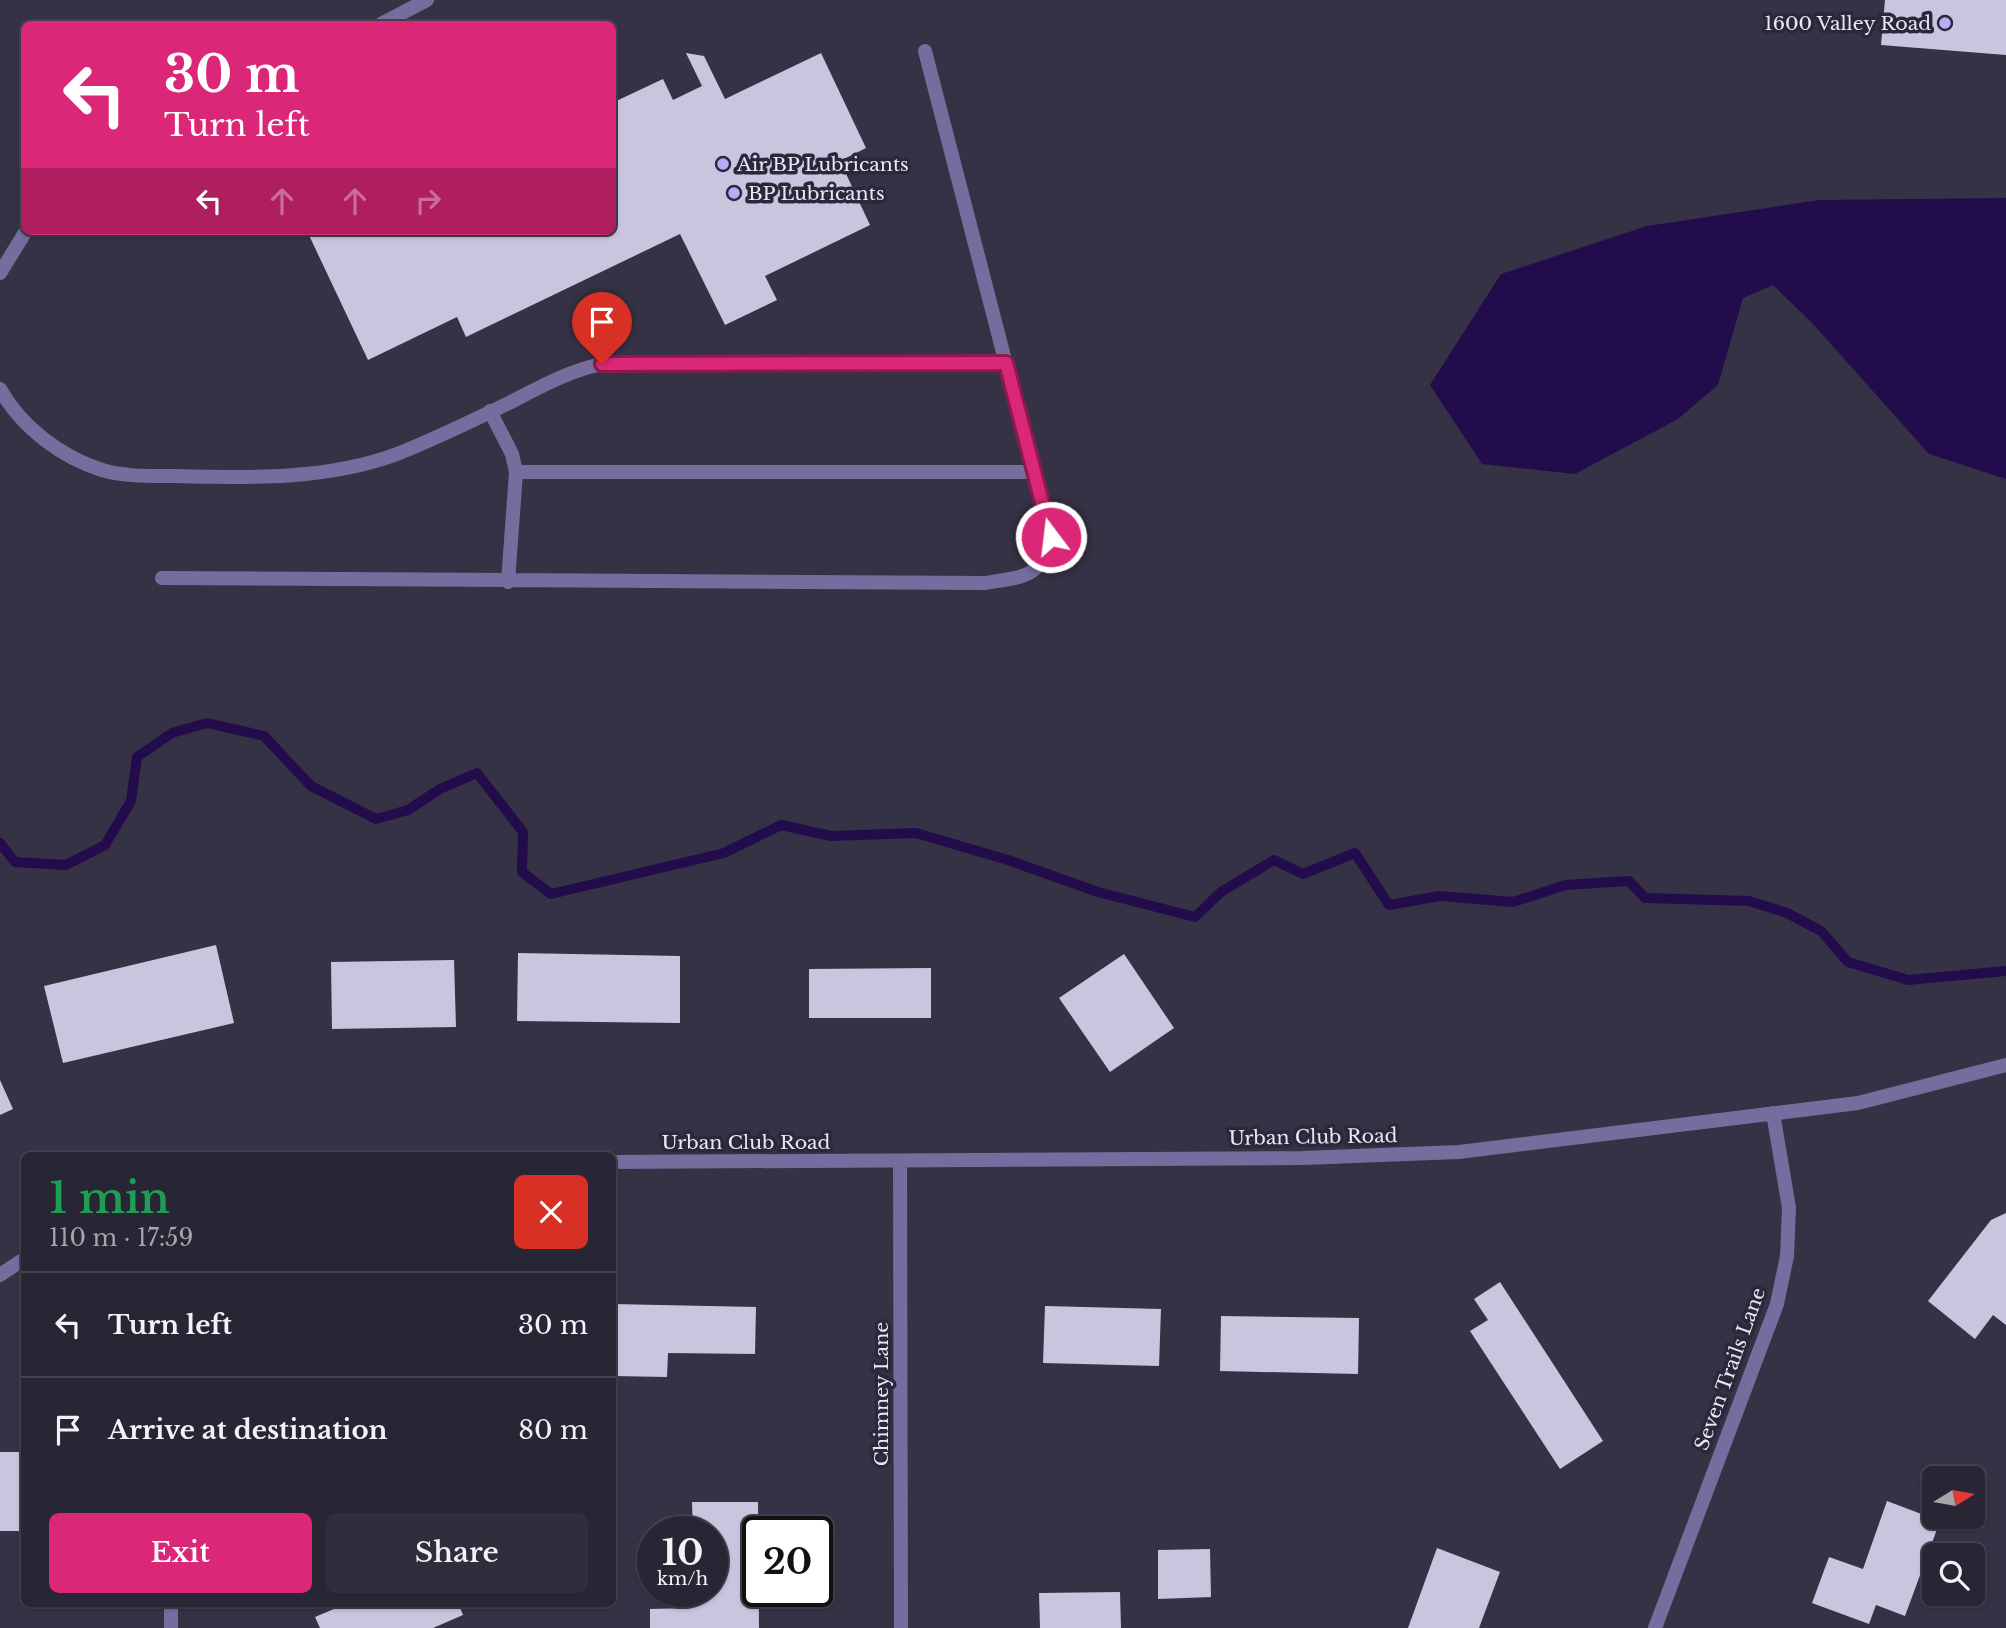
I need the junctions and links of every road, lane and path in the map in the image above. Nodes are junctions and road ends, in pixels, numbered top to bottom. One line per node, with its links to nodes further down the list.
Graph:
1 (426, 0): 2 (street)
2 (388, 21)
3 (925, 51): 6 (street)
4 (24, 235): 5 (street)
5 (0, 273)
6 (1006, 363): 8 (street); 10 (street)
7 (0, 389): 8 (street)
8 (490, 411): 9 (street)
9 (516, 472): 10 (street); 12 (street)
10 (1034, 472): 12 (street)
11 (162, 578): 12 (street)
12 (508, 582)
13 (2006, 1065): 14 (street, Urban Club Road)
14 (1773, 1113): 15 (street, Urban Club Road); 22 (street, Seven Trails Lane)
15 (900, 1161): 16 (street, Urban Club Road); 21 (street, Chimney Lane)
16 (616, 1162)
17 (21, 1261): 18 (street)
18 (0, 1275)
19 (171, 1607): 20 (street)
20 (171, 1628)
21 (901, 1628)
22 (1655, 1628)

